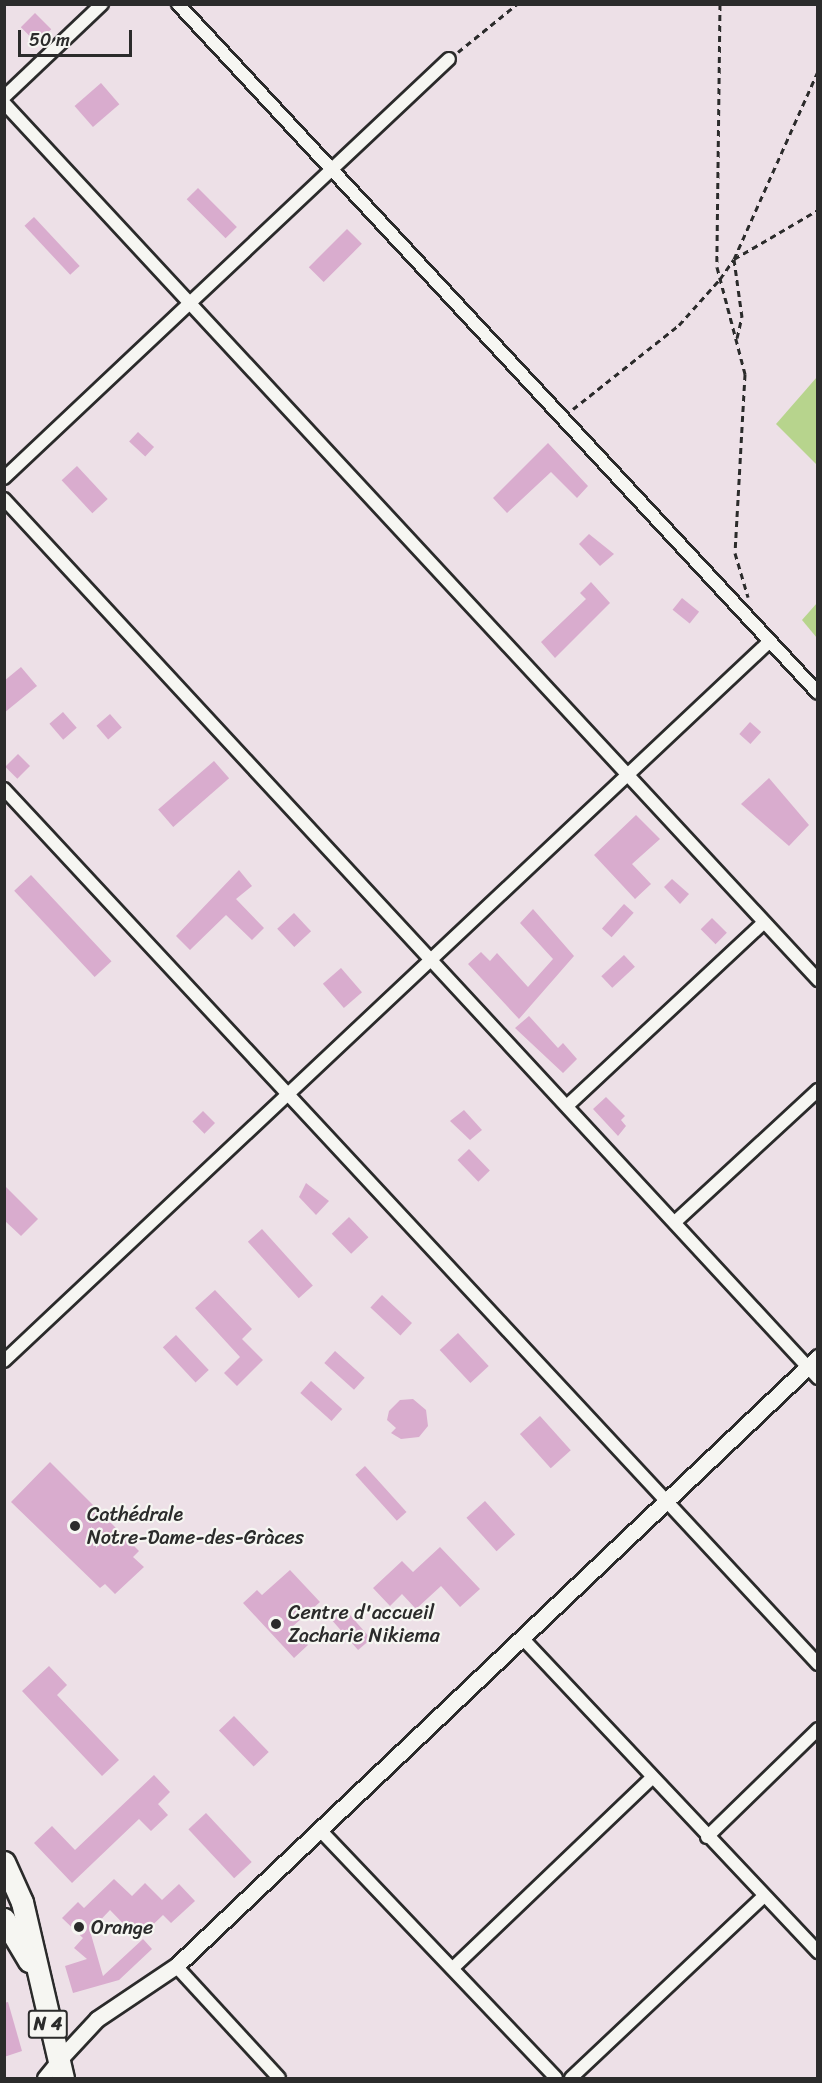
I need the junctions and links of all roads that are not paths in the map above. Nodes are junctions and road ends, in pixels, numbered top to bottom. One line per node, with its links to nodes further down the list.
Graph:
1 (102, 4): 4 (street)
2 (178, 4): 6 (street)
3 (449, 59): 6 (street)
4 (4, 97)
5 (4, 103): 7 (street)
6 (329, 167): 7 (street); 10 (street)
7 (188, 305): 8 (street); 12 (street)
8 (4, 478)
9 (4, 499): 15 (street)
10 (770, 641): 11 (street); 12 (street)
11 (818, 693)
12 (625, 779): 14 (street); 15 (street)
13 (4, 789): 18 (street)
14 (764, 922): 16 (street); 19 (street)
15 (433, 959): 18 (street); 19 (street)
16 (818, 980)
17 (818, 1090): 20 (street)
18 (291, 1093): 21 (street); 23 (street)
19 (568, 1105): 20 (street)
20 (675, 1222): 22 (street)
21 (4, 1361)
22 (814, 1367): 23 (street)
23 (668, 1502): 24 (street); 25 (street)
24 (524, 1640): 27 (street); 28 (street)
25 (818, 1664)
26 (818, 1729): 29 (street)
27 (652, 1778): 29 (street); 35 (street)
28 (320, 1830): 34 (street); 35 (street)
29 (707, 1837): 31 (street)
30 (4, 1862): 36 (highway, N 4)
31 (763, 1897): 33 (street); 41 (street)
32 (4, 1919): 36 (highway, N 4)
33 (818, 1952)
34 (176, 1966): 37 (street); 39 (street)
35 (454, 1967): 40 (street)
36 (34, 1969): 37 (highway, N 4)
37 (60, 2070): 38 (street)
38 (44, 2079)
39 (279, 2079)
40 (556, 2079)
41 (571, 2079)

